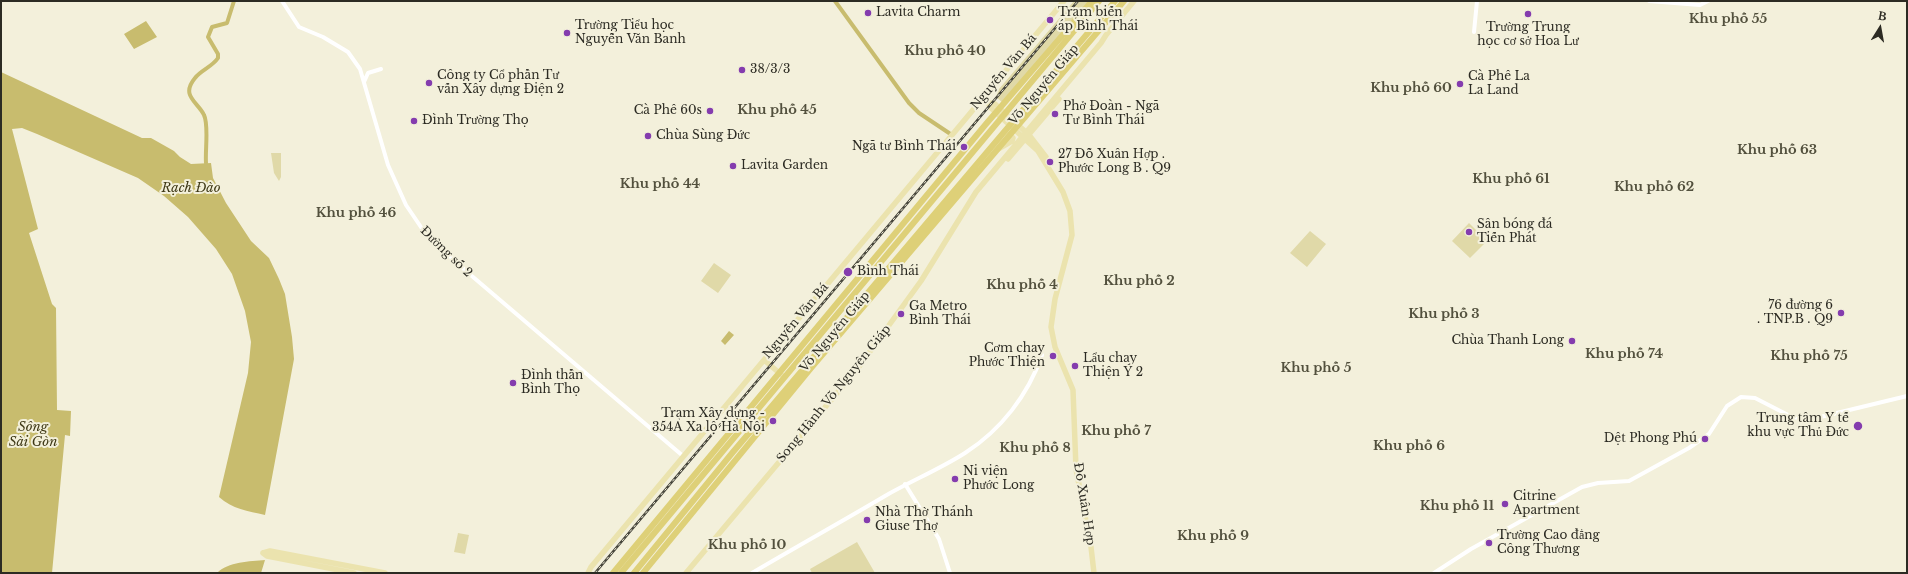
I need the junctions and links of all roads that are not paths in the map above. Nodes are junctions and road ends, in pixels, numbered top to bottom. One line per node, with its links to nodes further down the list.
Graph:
1 (282, 1): 16 (street, Đường số 2)
2 (1064, 1): 18 (main road, Nguyễn Văn Bá)
3 (1092, 1): 20 (highway, Võ Nguyên Giáp)
4 (1099, 1): 21 (highway, Võ Nguyên Giáp)
5 (1115, 1): 17 (highway, Võ Nguyên Giáp)
6 (1124, 1): 19 (highway, Võ Nguyên Giáp)
7 (1134, 1): 13 (main road, Song Hành Võ Nguyên Giáp)
8 (1139, 1): 13 (main road, Song Hành Võ Nguyên Giáp)
9 (1477, 1): 12 (street)
10 (1649, 1): 11 (street)
11 (1708, 1)
12 (1474, 32)
13 (1106, 38): 14 (main road, Song Hành Võ Nguyên Giáp)
14 (1101, 43): 24 (main road, Song Hành Võ Nguyên Giáp); 24 (main road, Song Hành Võ Nguyên Giáp)
15 (381, 69): 16 (street)
16 (364, 82): 30 (street, Đường số 2)
17 (1038, 93): 19 (highway); 22 (highway, Võ Nguyên Giáp)
18 (984, 96): 20 (main road, Đỗ Xuân Hợp); 27 (main road, Nguyễn Văn Bá)
19 (1037, 104): 22 (highway, Võ Nguyên Giáp)
20 (998, 110): 21 (main road, Đỗ Xuân Hợp); 28 (highway, Võ Nguyên Giáp)
21 (1003, 115): 22 (main road, Đỗ Xuân Hợp); 28 (highway, Võ Nguyên Giáp)
22 (1014, 125): 23 (highway, Võ Nguyên Giáp); 24 (main road, Đỗ Xuân Hợp); 25 (highway, Võ Nguyên Giáp)
23 (1010, 135): 25 (highway); 33 (highway, Võ Nguyên Giáp)
24 (1026, 136): 41 (main road, Song Hành Võ Nguyên Giáp); 44 (main road, Đỗ Xuân Hợp)
25 (1001, 137): 40 (highway, Võ Nguyên Giáp)
26 (1042, 355): 31 (street)
27 (764, 360): 28 (main road); 30 (main road, Nguyễn Văn Bá)
28 (782, 375): 38 (highway, Võ Nguyên Giáp); 39 (highway, Võ Nguyên Giáp)
29 (1907, 396): 45 (street)
30 (683, 456): 32 (main road, Nguyễn Văn Bá)
31 (905, 484): 42 (street); 43 (street)
32 (591, 567): 36 (main road, Nguyễn Văn Bá); 37 (main road, Nguyễn Văn Bá)
33 (645, 572)
34 (354, 573): 35 (main road)
35 (385, 573)
36 (583, 573)
37 (588, 573)
38 (613, 573)
39 (621, 573)
40 (634, 573)
41 (686, 573)
42 (752, 573)
43 (950, 573)
44 (1094, 573)
45 (1434, 573)

